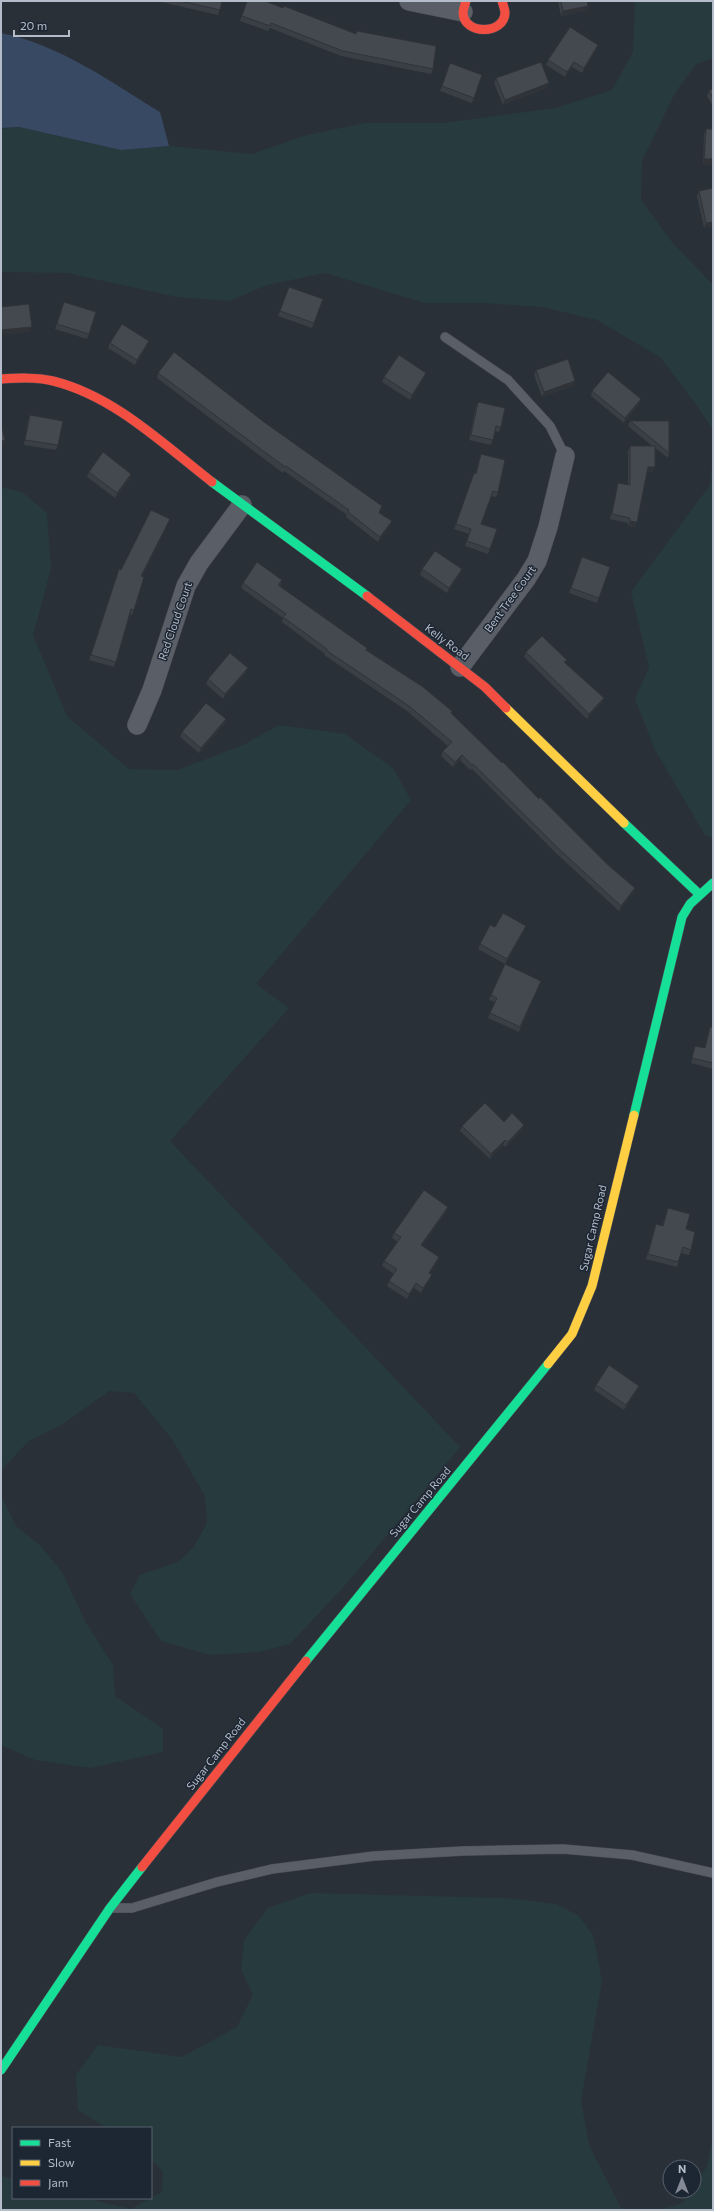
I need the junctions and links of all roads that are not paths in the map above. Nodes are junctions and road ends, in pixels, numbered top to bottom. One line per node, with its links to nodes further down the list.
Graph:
1 (409, 1): 3 (street)
2 (502, 1): 3 (street)
3 (465, 6)
4 (445, 337): 6 (lane)
5 (1, 379): 7 (street, Kelly Road)
6 (565, 456): 8 (street, Bent Tree Court)
7 (242, 505): 8 (street, Kelly Road); 9 (street, Red Cloud Court)
8 (460, 666): 11 (street, Kelly Road)
9 (137, 724)
10 (713, 883): 11 (street, Sugar Camp Road)
11 (699, 894): 13 (street, Sugar Camp Road)
12 (713, 1873): 13 (lane)
13 (110, 1908): 14 (street, Sugar Camp Road)
14 (1, 2070)

